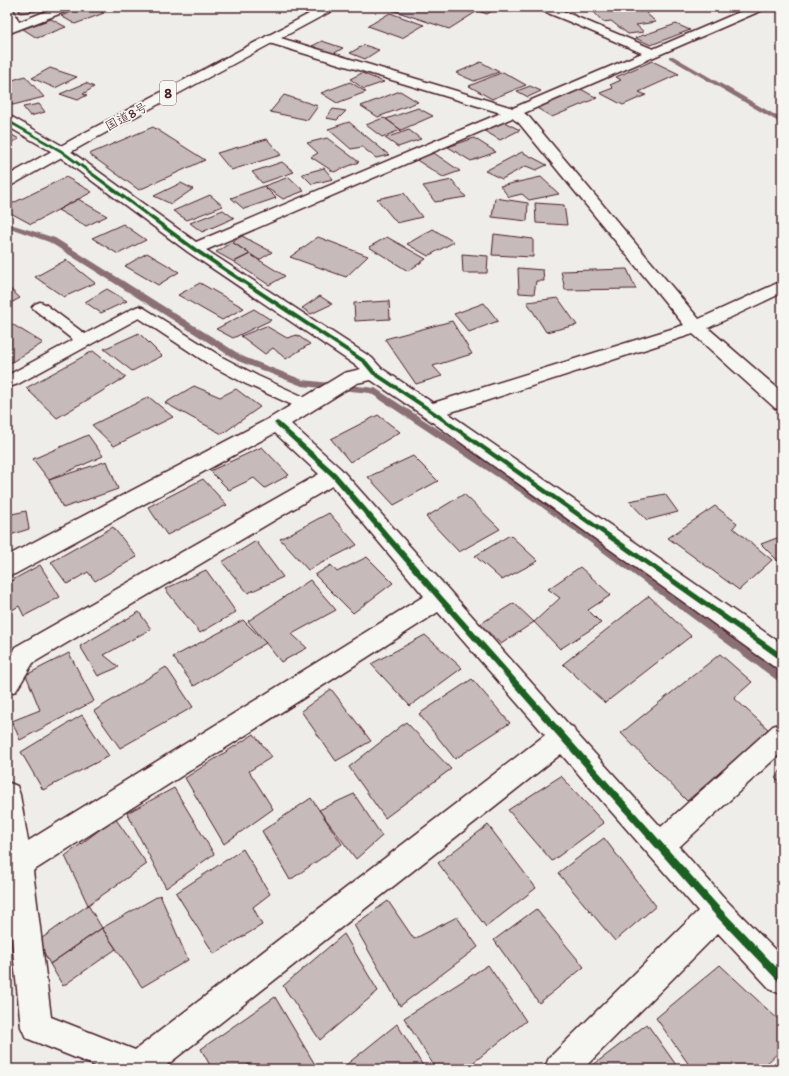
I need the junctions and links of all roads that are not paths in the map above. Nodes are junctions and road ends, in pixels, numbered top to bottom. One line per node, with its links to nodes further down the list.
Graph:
1 (68, 7): 8 (main road)
2 (300, 7): 7 (main road)
3 (304, 7): 13 (main road, 国道8号 / 8)
4 (542, 7): 10 (main road)
5 (761, 7): 10 (main road)
6 (7, 9): 8 (main road)
7 (325, 10): 9 (main road, 国道8号 / 8)
8 (11, 28)
9 (270, 39): 11 (main road); 13 (main road, 国道8号 / 8)
10 (652, 53): 11 (main road)
11 (513, 112): 16 (main road); 19 (main road)
12 (7, 120): 13 (main road)
13 (54, 148): 14 (main road, 国道8号 / 8); 15 (main road, 国道8号 / 8); 16 (main road)
14 (34, 151)
15 (7, 182)
16 (194, 248): 21 (main road)
17 (782, 286): 19 (main road)
18 (40, 306): 20 (lane)
19 (696, 327): 23 (main road); 25 (main road)
20 (84, 341): 22 (lane); 24 (lane)
21 (374, 373): 24 (main road); 25 (main road)
22 (7, 379)
23 (782, 403)
24 (307, 405): 26 (main road)
25 (431, 411): 30 (main road)
26 (277, 423): 27 (main road); 28 (main road)
27 (334, 474): 29 (main road); 31 (main road)
28 (7, 567)
29 (440, 598): 33 (main road); 36 (main road)
30 (782, 658)
31 (7, 683)
32 (782, 735): 35 (main road)
33 (564, 736): 35 (main road); 39 (main road)
34 (7, 795): 36 (main road)
35 (660, 846): 37 (main road)
36 (18, 864): 39 (main road)
37 (718, 912): 38 (main road); 40 (main road)
38 (782, 979)
39 (141, 1068)
40 (560, 1069)

